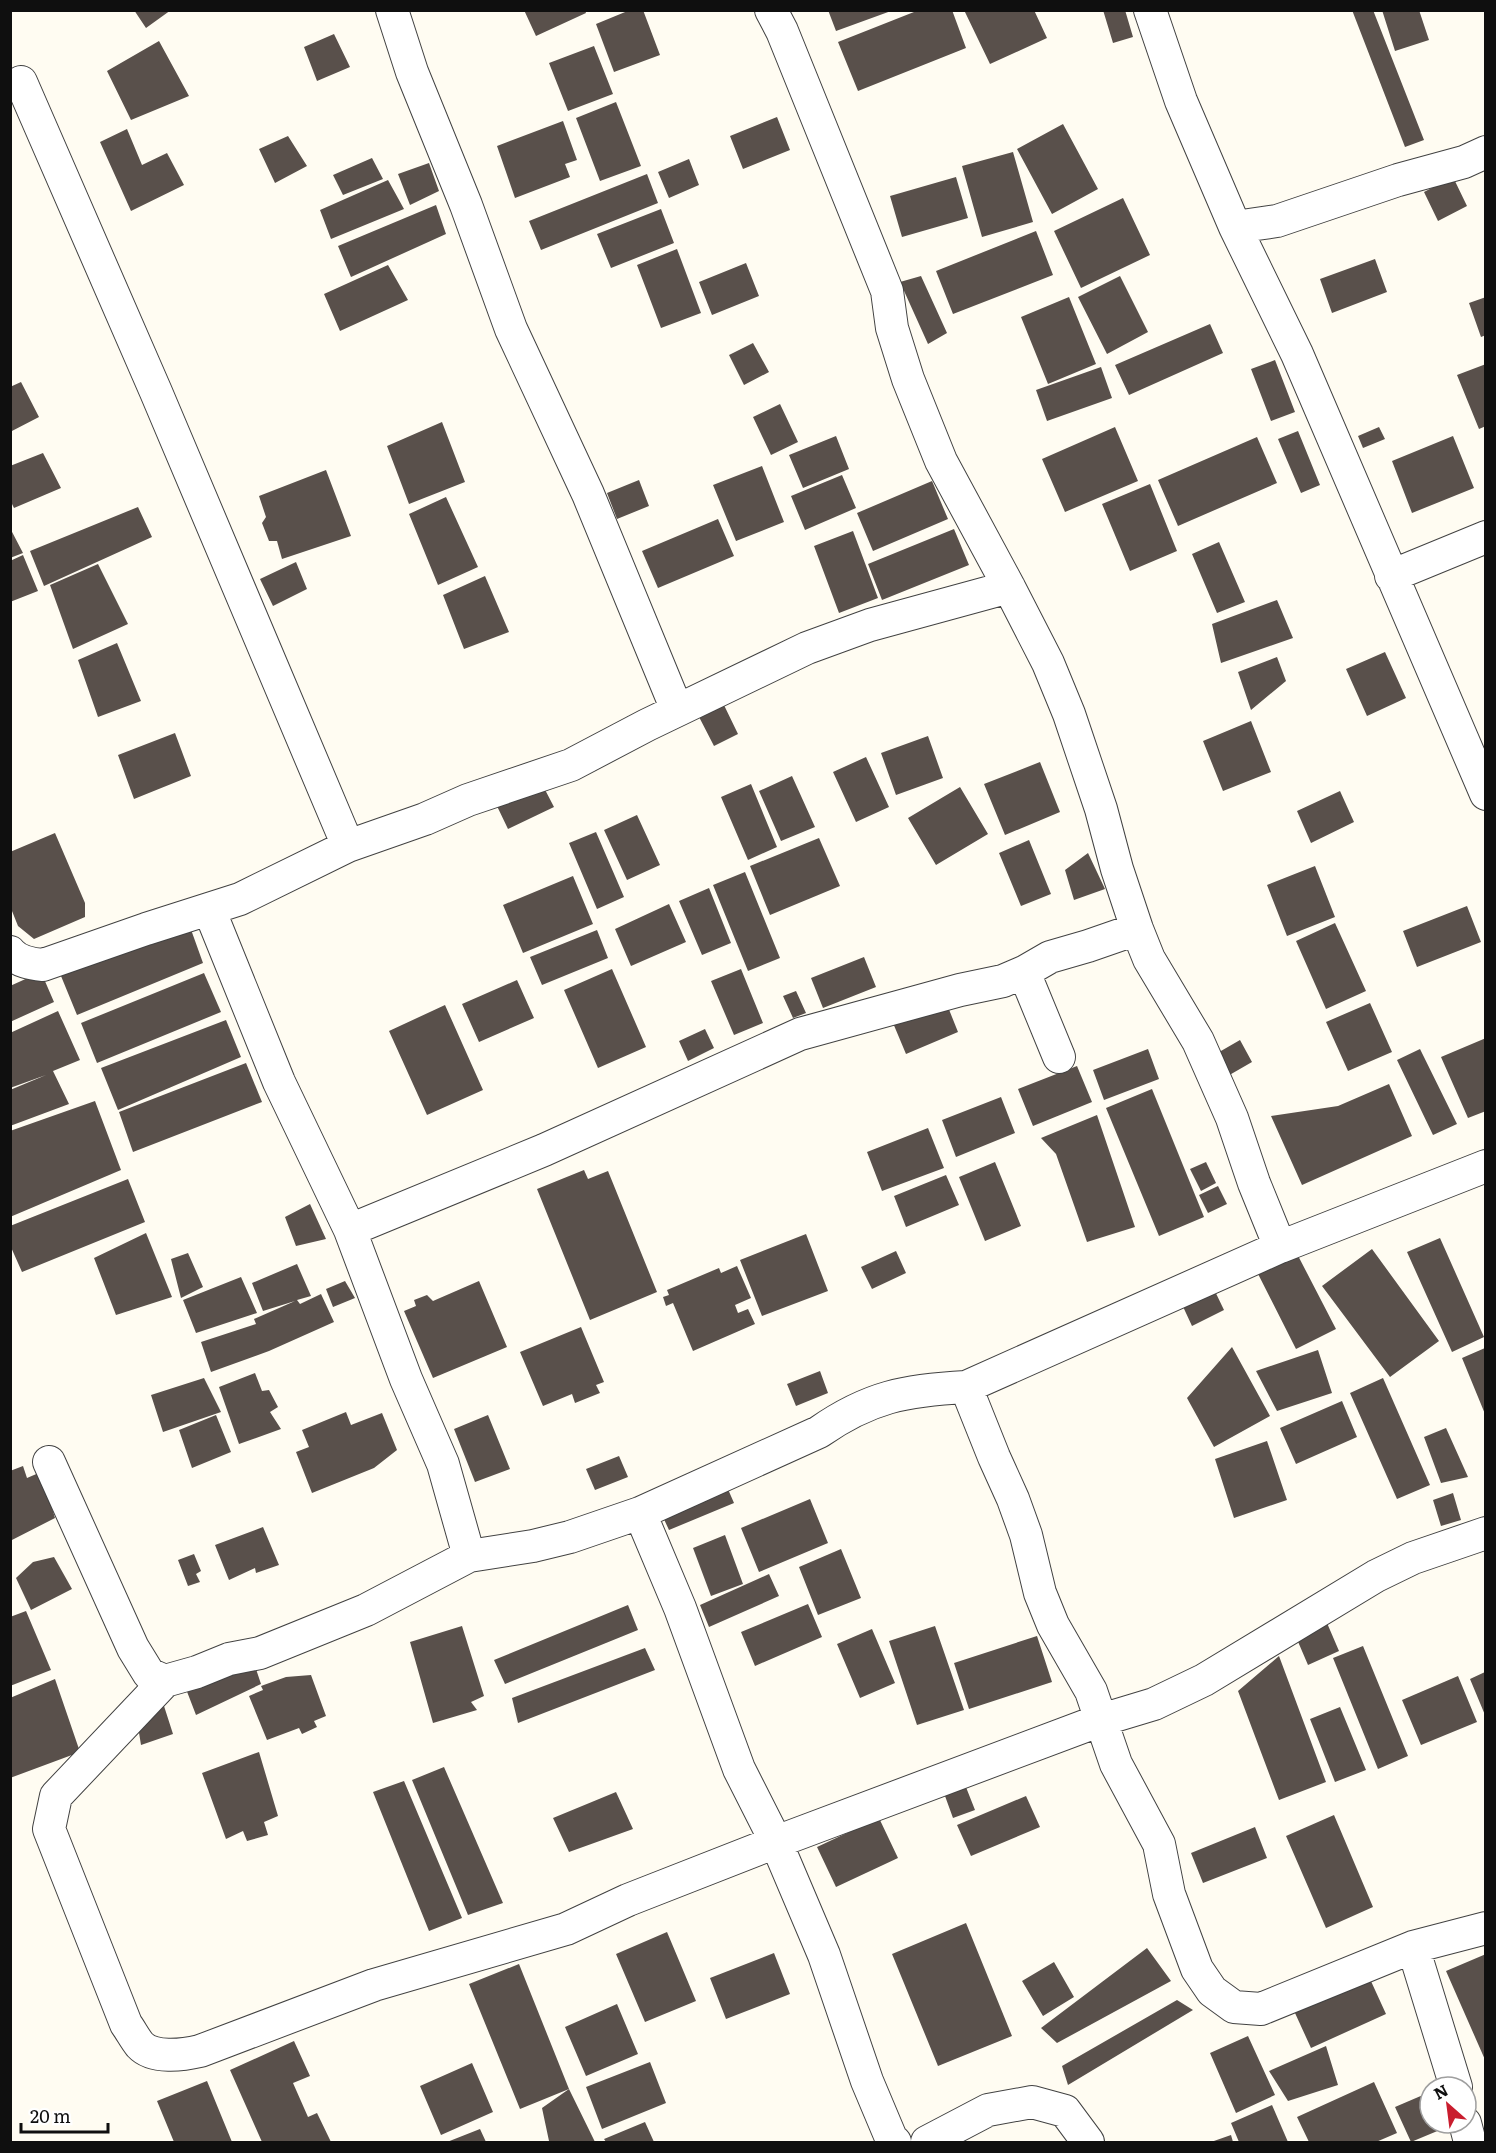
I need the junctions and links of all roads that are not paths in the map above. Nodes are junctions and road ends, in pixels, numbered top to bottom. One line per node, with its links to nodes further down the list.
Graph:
1 (392, 10): 10 (street)
2 (771, 10): 9 (street)
3 (1150, 10): 6 (street)
4 (21, 82): 12 (street)
5 (1485, 152): 6 (street)
6 (1235, 227): 8 (street)
7 (1485, 537): 8 (street)
8 (1391, 576): 11 (street)
9 (1010, 587): 10 (street); 14 (street)
10 (677, 710): 12 (street)
11 (1485, 794)
12 (348, 846): 13 (street)
13 (209, 909): 15 (street); 19 (street)
14 (1137, 928): 16 (street); 20 (street)
15 (10, 952)
16 (1024, 972): 17 (street); 19 (street)
17 (1059, 1057)
18 (1485, 1166): 20 (street)
19 (350, 1230): 25 (street)
20 (1280, 1247): 21 (street)
21 (966, 1387): 23 (street); 27 (street)
22 (49, 1462): 26 (street)
23 (640, 1513): 25 (street); 28 (street)
24 (1485, 1533): 27 (street)
25 (470, 1556): 26 (street)
26 (165, 1681): 28 (street)
27 (1101, 1720): 28 (street); 30 (street)
28 (776, 1842): 32 (street)
29 (1485, 1928): 30 (street)
30 (1413, 1947): 31 (street)
31 (1454, 2075)
32 (895, 2142)
33 (927, 2142): 34 (street)
34 (1088, 2142)

